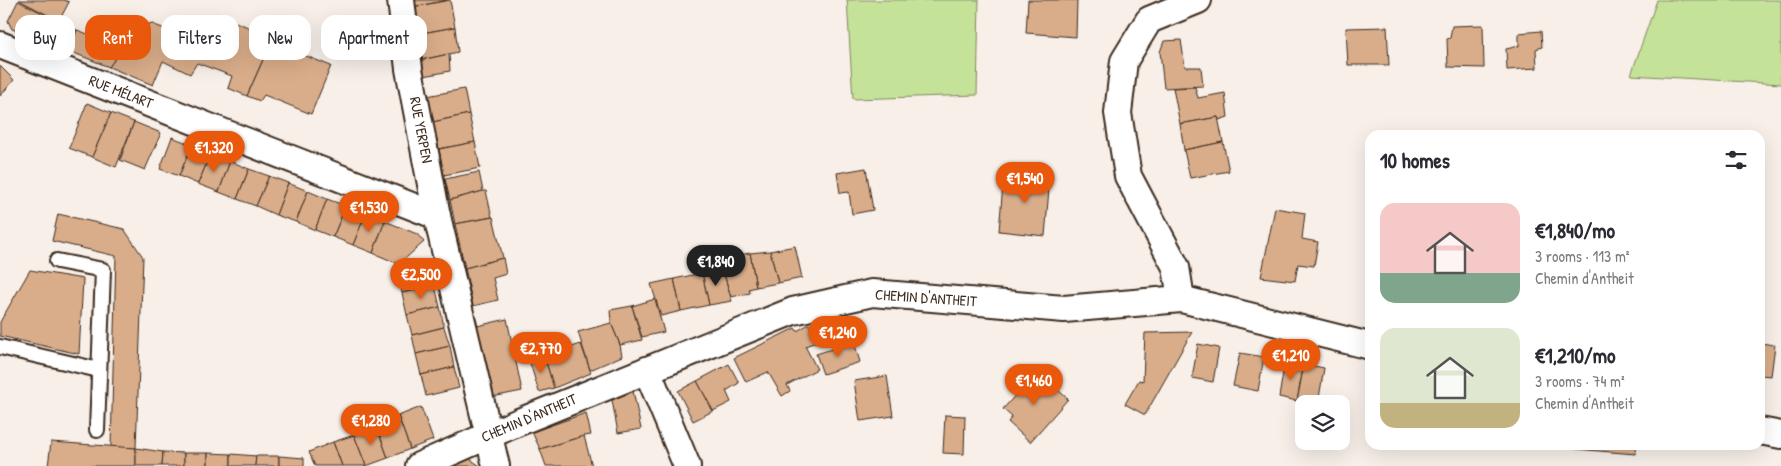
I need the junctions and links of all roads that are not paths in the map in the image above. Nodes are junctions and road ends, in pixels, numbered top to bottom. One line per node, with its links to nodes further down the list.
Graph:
1 (401, 0): 4 (street, RUE YERPEN)
2 (1198, 0): 6 (street)
3 (0, 45): 4 (street, RUE MÉLART)
4 (438, 216): 13 (street, RUE YERPEN)
5 (57, 261): 9 (lane)
6 (1181, 299): 7 (street, CHEMIN D'ANTHEIT); 10 (street, CHEMIN D'ANTHEIT)
7 (1365, 345)
8 (0, 347): 9 (lane)
9 (99, 370): 11 (lane)
10 (647, 370): 13 (street, CHEMIN D'ANTHEIT); 17 (street)
11 (97, 430)
12 (1765, 432): 14 (street)
13 (488, 435): 15 (street, CHEMIN D'ANTHEIT); 16 (street, RUE YERPEN)
14 (1781, 435)
15 (419, 466)
16 (496, 466)
17 (687, 466)

